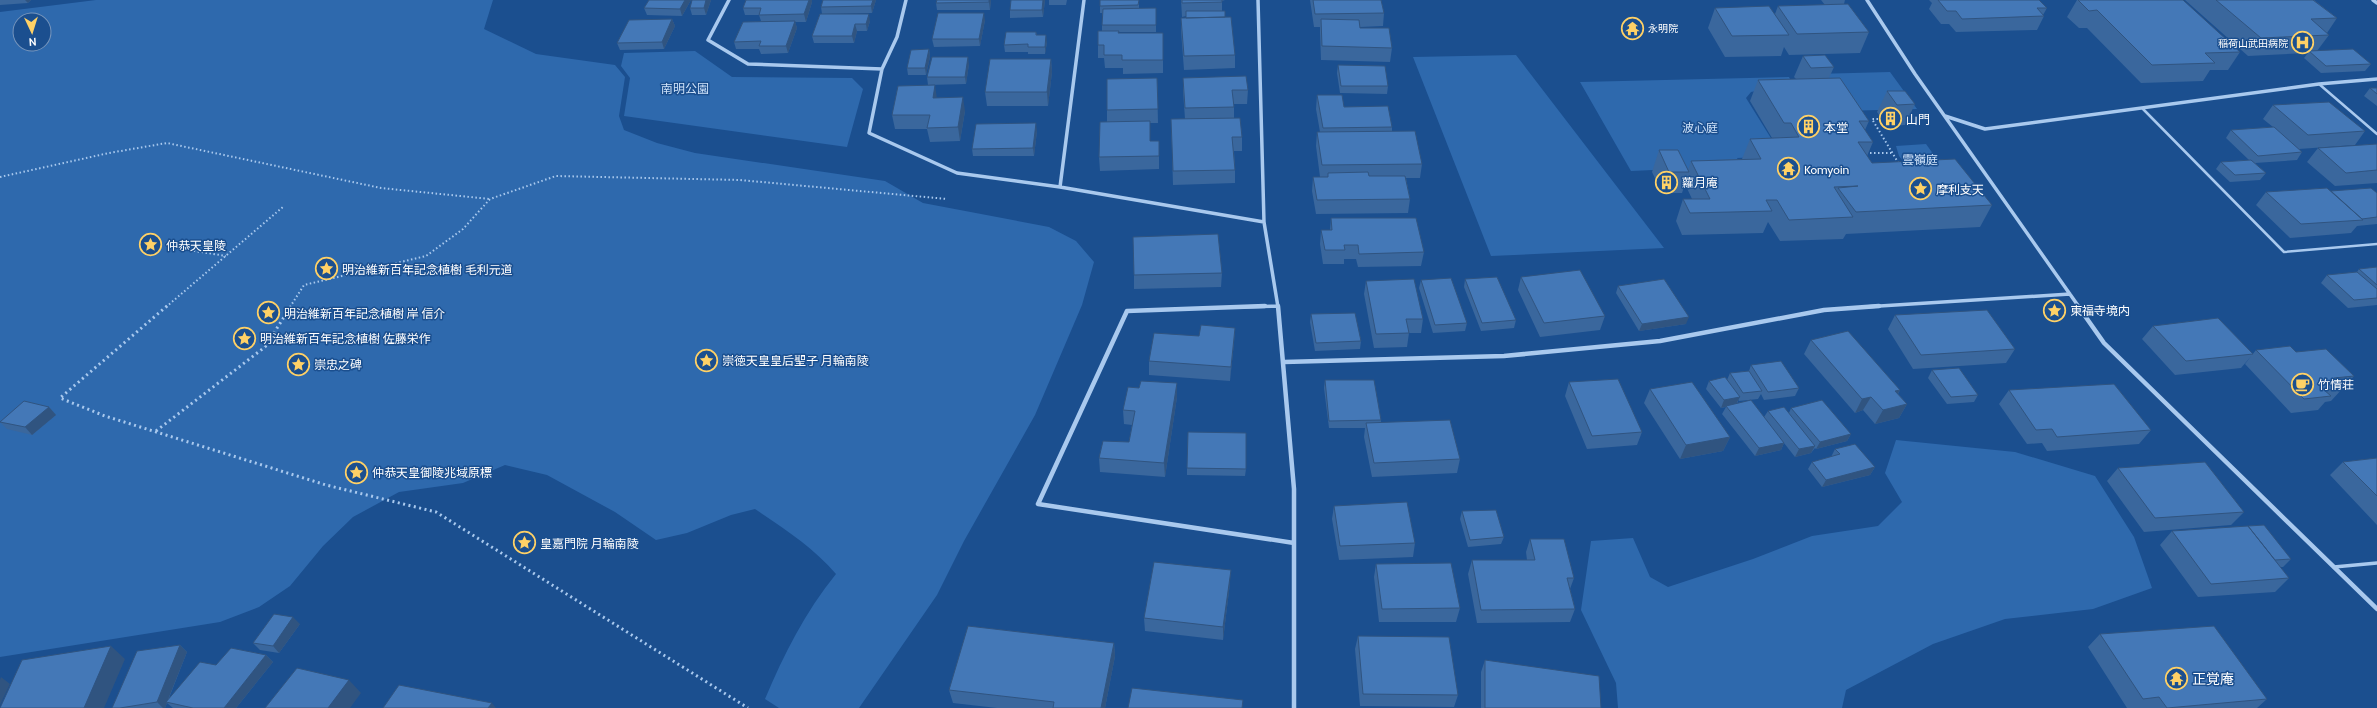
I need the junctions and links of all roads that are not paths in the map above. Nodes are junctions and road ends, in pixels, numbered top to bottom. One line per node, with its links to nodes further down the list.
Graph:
1 (730, 0): 8 (street)
2 (906, 0): 8 (street)
3 (1084, 0): 14 (street)
4 (1258, 0): 15 (street)
5 (1867, 0): 12 (street)
6 (2373, 0): 7 (street)
7 (2377, 3)
8 (882, 69): 14 (street)
9 (2377, 79): 10 (street)
10 (2319, 84): 11 (street); 13 (lane)
11 (2143, 109): 12 (street); 16 (lane)
12 (1945, 116): 17 (street)
13 (2377, 134)
14 (1060, 188): 15 (street)
15 (1264, 222): 18 (street)
16 (2377, 244)
17 (2070, 294): 19 (street); 22 (street)
18 (1278, 306): 19 (street); 20 (street)
19 (1284, 362): 20 (street)
20 (1294, 543): 24 (street)
21 (2377, 563): 22 (lane)
22 (2333, 568): 23 (street)
23 (2377, 609)
24 (1294, 708)

